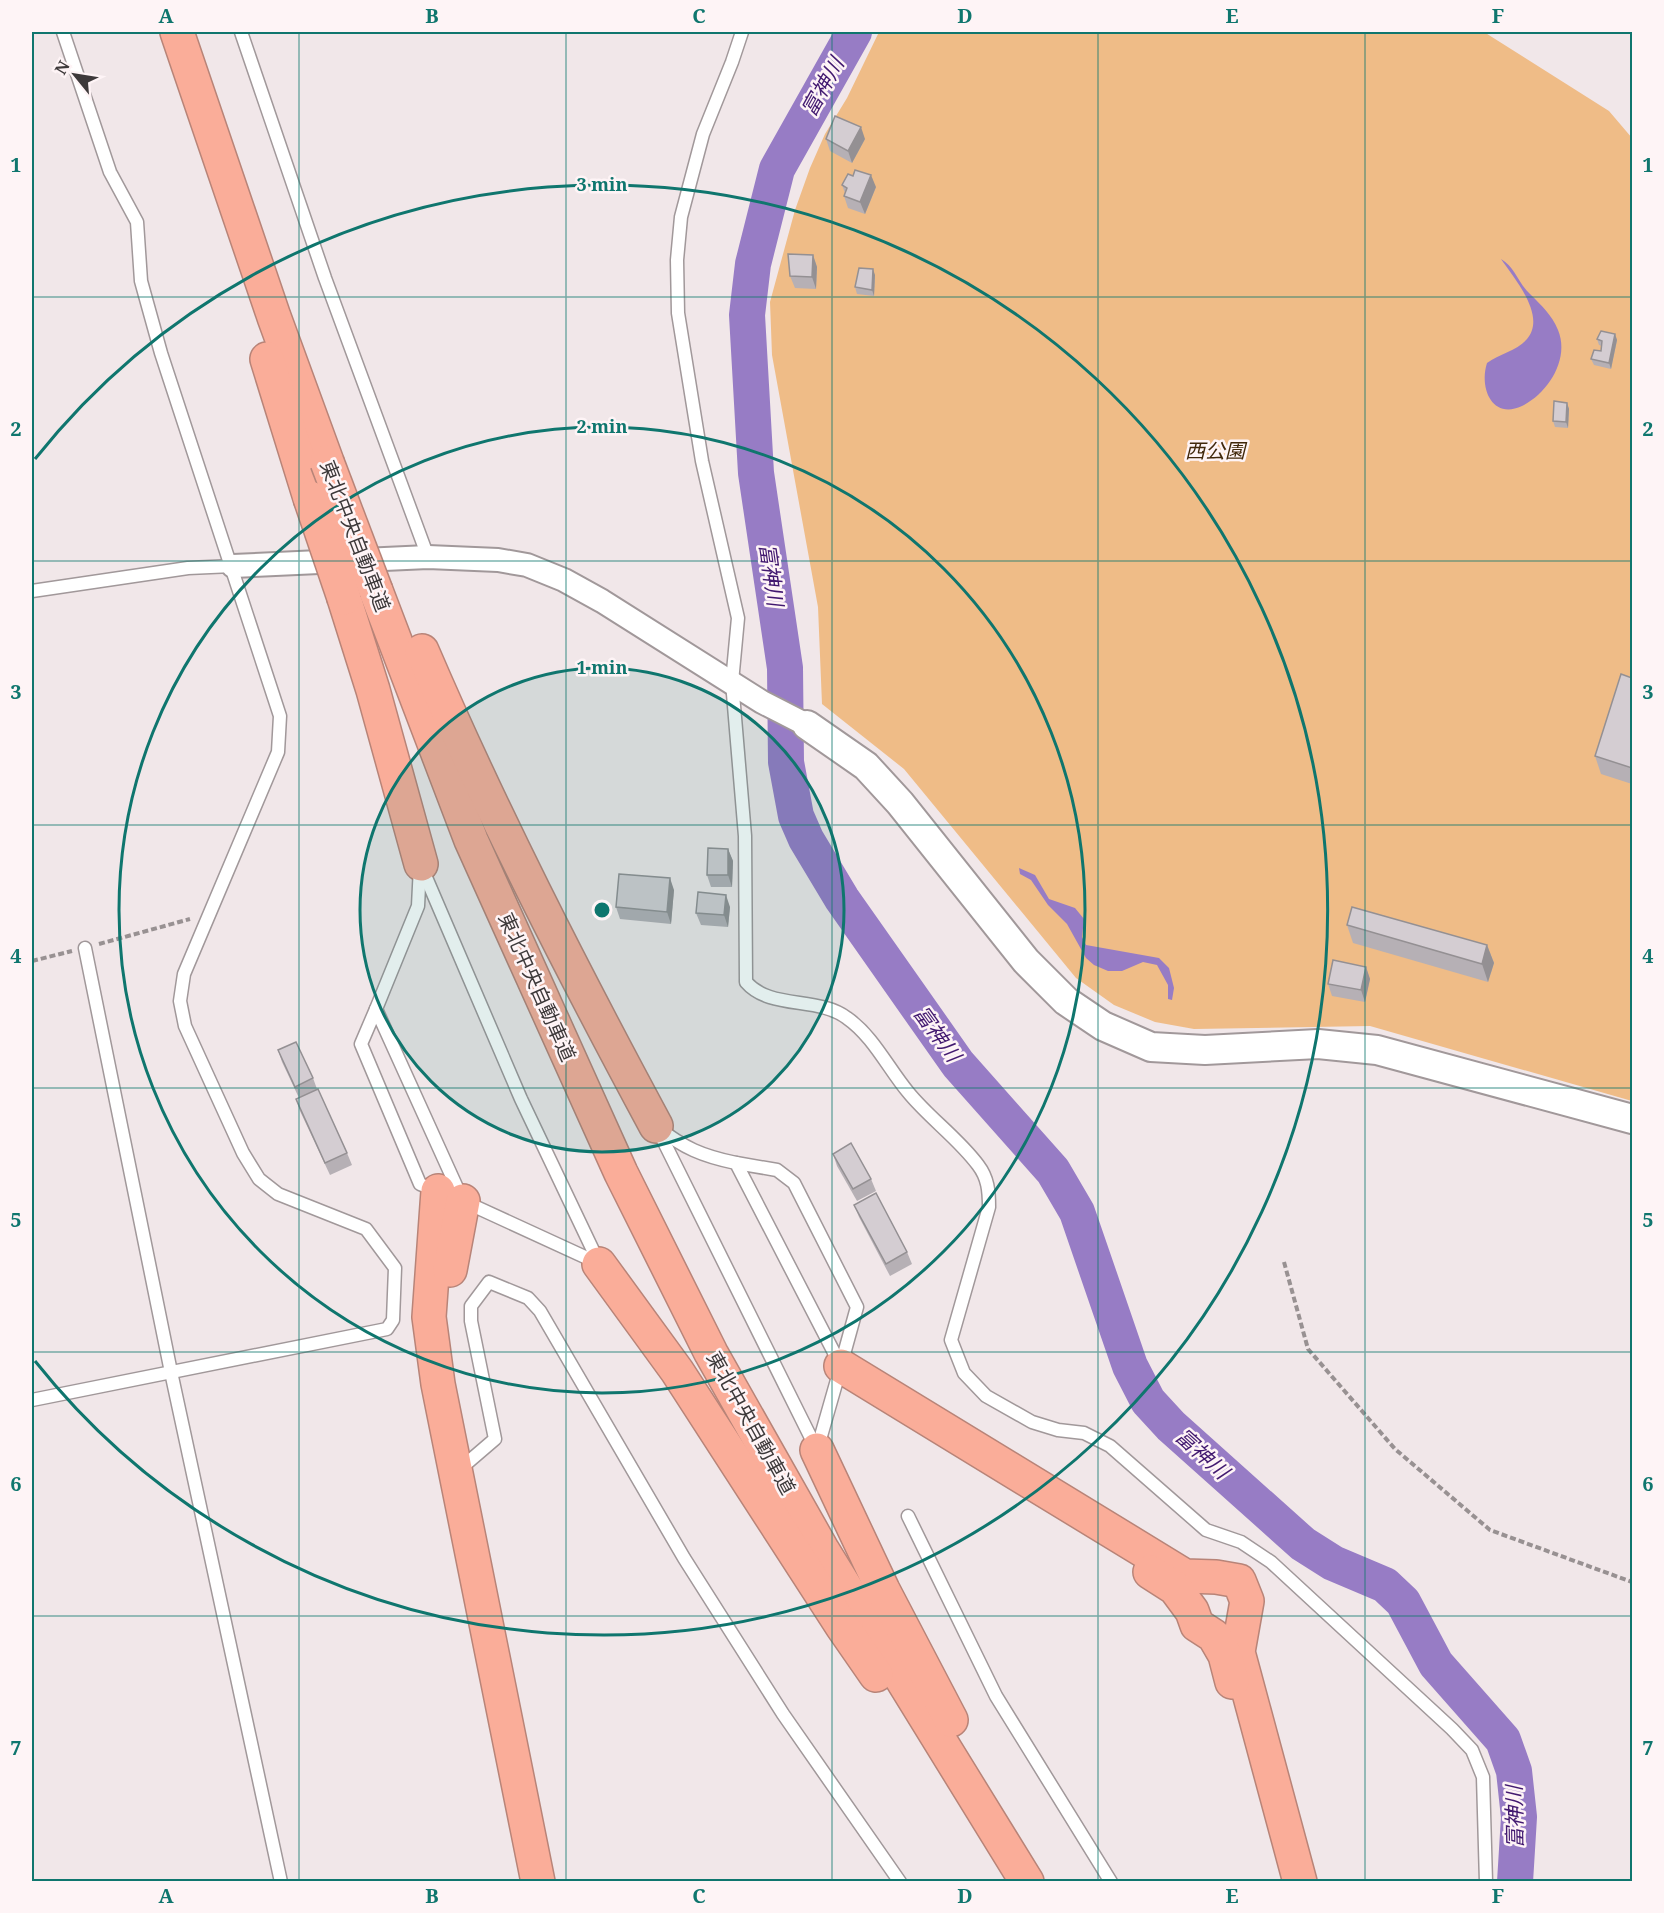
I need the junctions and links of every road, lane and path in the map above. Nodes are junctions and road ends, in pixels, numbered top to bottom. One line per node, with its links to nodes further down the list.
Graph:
1 (63, 32): 7 (lane)
2 (177, 32): 5 (highway, 東北中央自動車道)
3 (240, 32): 6 (lane)
4 (741, 32): 10 (lane)
5 (216, 143): 8 (highway, 東北中央自動車道, bridge); 12 (highway, bridge)
6 (428, 557): 7 (street); 10 (street)
7 (233, 566): 9 (lane); 13 (lane)
8 (385, 588): 18 (highway); 34 (highway, 東北中央自動車道)
9 (32, 591)
10 (732, 682): 11 (street); 39 (lane)
11 (807, 725): 17 (street)
12 (421, 864): 16 (lane); 22 (lane)
13 (210, 914): 14 (path); 23 (lane)
14 (85, 948): 15 (path); 23 (lane)
15 (32, 961)
16 (376, 1009): 20 (lane); 20 (lane)
17 (1632, 1119)
18 (656, 1126): 19 (lane); 26 (lane)
19 (736, 1163): 24 (lane); 24 (lane)
20 (451, 1196): 22 (lane); 27 (highway); 31 (highway)
21 (1284, 1262): 29 (path)
22 (599, 1264): 34 (highway)
23 (171, 1372): 25 (lane); 30 (lane)
24 (838, 1374): 26 (lane); 37 (highway); 38 (highway)
25 (32, 1400)
26 (817, 1450): 35 (highway)
27 (467, 1462): 32 (highway); 33 (lane)
28 (908, 1516): 36 (lane)
29 (1632, 1582)
30 (281, 1881)
31 (538, 1881)
32 (550, 1881)
33 (900, 1881)
34 (1025, 1881)
35 (1051, 1881)
36 (1111, 1881)
37 (1294, 1881)
38 (1300, 1881)
39 (1486, 1881)

